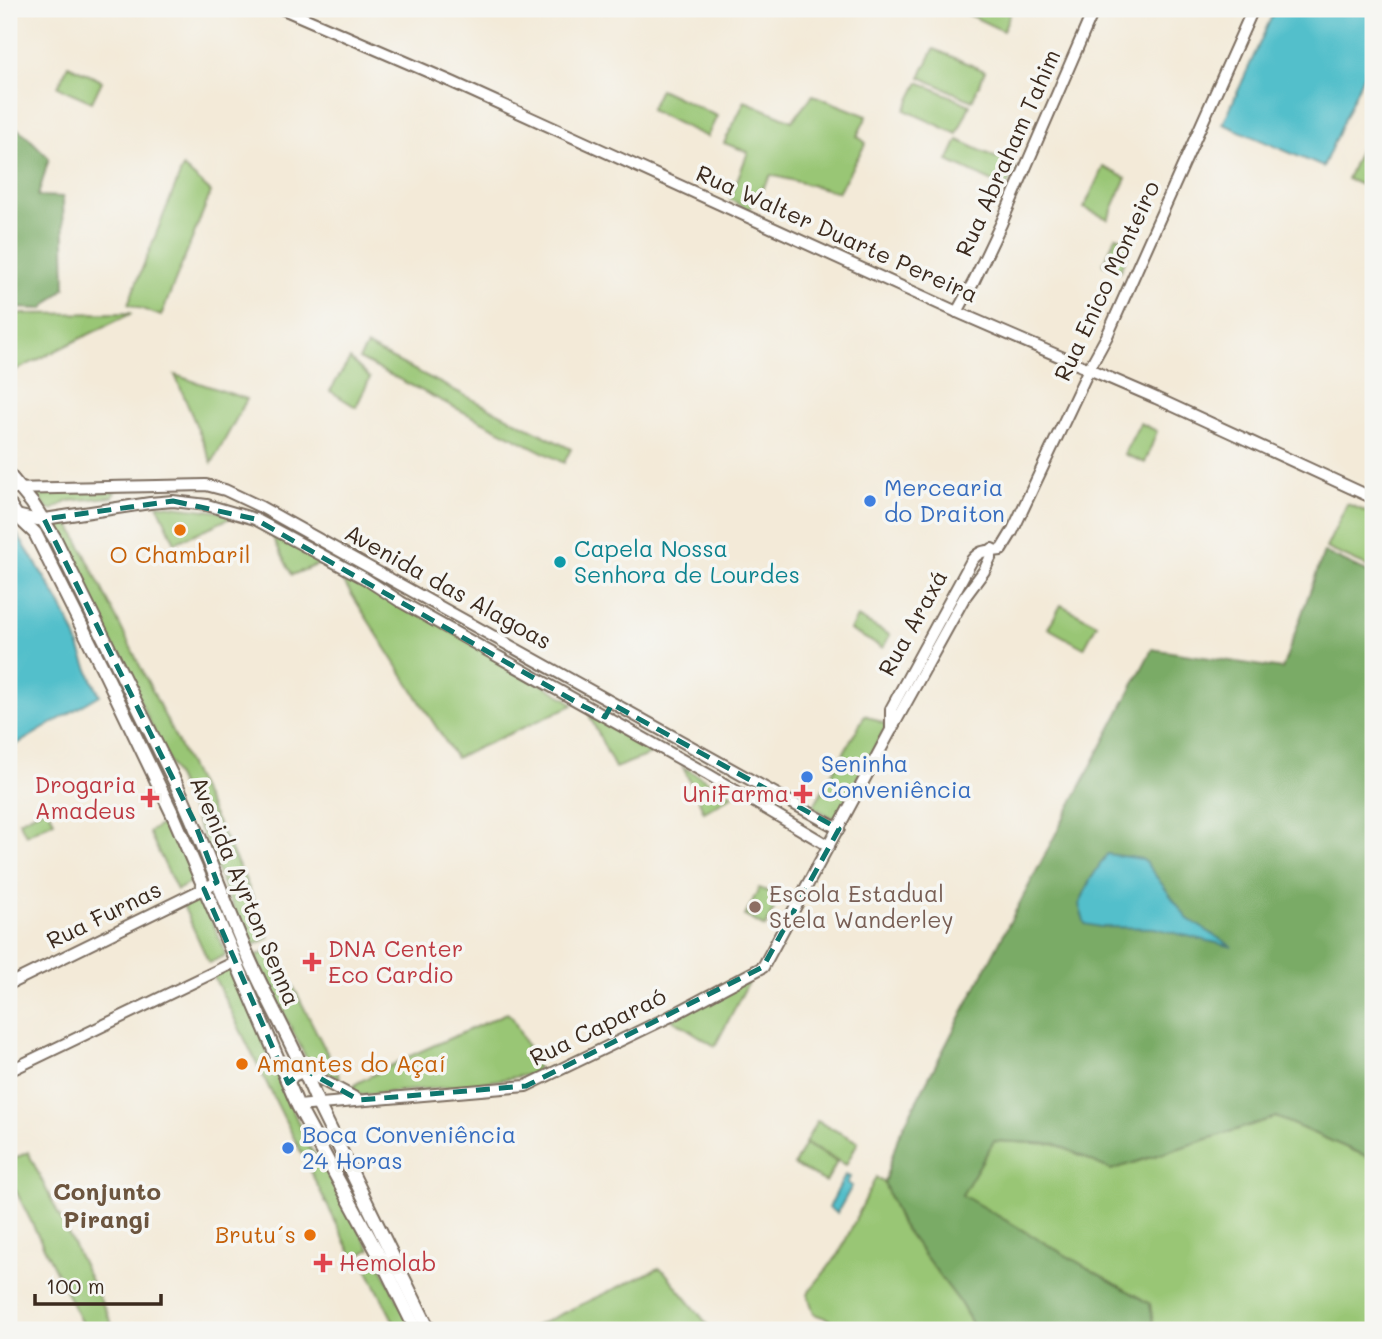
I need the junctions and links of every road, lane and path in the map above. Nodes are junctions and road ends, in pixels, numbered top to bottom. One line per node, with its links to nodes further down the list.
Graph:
1 (284, 9): 4 (main road, Rua Walter Duarte Pereira)
2 (1094, 9): 4 (main road, Rua Abraham Tahim)
3 (1254, 9): 5 (main road, Rua Enico Monteiro)
4 (957, 312): 5 (main road, Rua Walter Duarte Pereira)
5 (1089, 369): 8 (main road, Rua Walter Duarte Pereira); 11 (main road, Rua Enico Monteiro)
6 (9, 475): 7 (main road, Avenida Ayrton Senna)
7 (13, 489): 10 (main road, Avenida Ayrton Senna); 14 (main road, Avenida das Alagoas)
8 (1373, 498)
9 (11, 510): 10 (main road, Avenida das Alagoas); 22 (main road, Avenida Ayrton Senna)
10 (44, 519): 15 (main road, Avenida das Alagoas); 21 (main road, Avenida Ayrton Senna)
11 (991, 554): 12 (main road, Rua Araxá); 13 (main road, Rua Araxá)
12 (963, 576): 13 (main road); 16 (main road, Rua Araxá)
13 (975, 582): 16 (main road, Rua Araxá)
14 (612, 704): 15 (main road); 17 (main road, Avenida das Alagoas)
15 (605, 717): 18 (main road, Avenida das Alagoas)
16 (891, 730): 19 (main road, Rua Araxá)
17 (716, 761): 18 (main road); 19 (main road, Avenida das Alagoas)
18 (709, 775): 20 (main road, Avenida das Alagoas)
19 (839, 829): 20 (main road, Rua Araxá)
20 (828, 846): 24 (main road, Rua Araxá)
21 (217, 882): 22 (main road, Rua Furnas); 27 (main road, Avenida Ayrton Senna)
22 (204, 889): 23 (main road, Avenida Ayrton Senna); 25 (main road, Rua Furnas)
23 (235, 962): 26 (main road); 28 (main road, Avenida Ayrton Senna)
24 (763, 967): 29 (main road, Rua Caparaó)
25 (9, 984)
26 (9, 1071)
27 (305, 1071): 28 (main road); 29 (main road); 30 (main road, Avenida Ayrton Senna)
28 (288, 1083): 31 (main road, Avenida Ayrton Senna)
29 (359, 1100): 30 (main road, Rua Caparaó)
30 (318, 1104): 31 (main road, Rua Caparaó); 33 (main road, Avenida Ayrton Senna)
31 (298, 1106): 32 (main road, Avenida Ayrton Senna)
32 (416, 1330)
33 (429, 1330)

